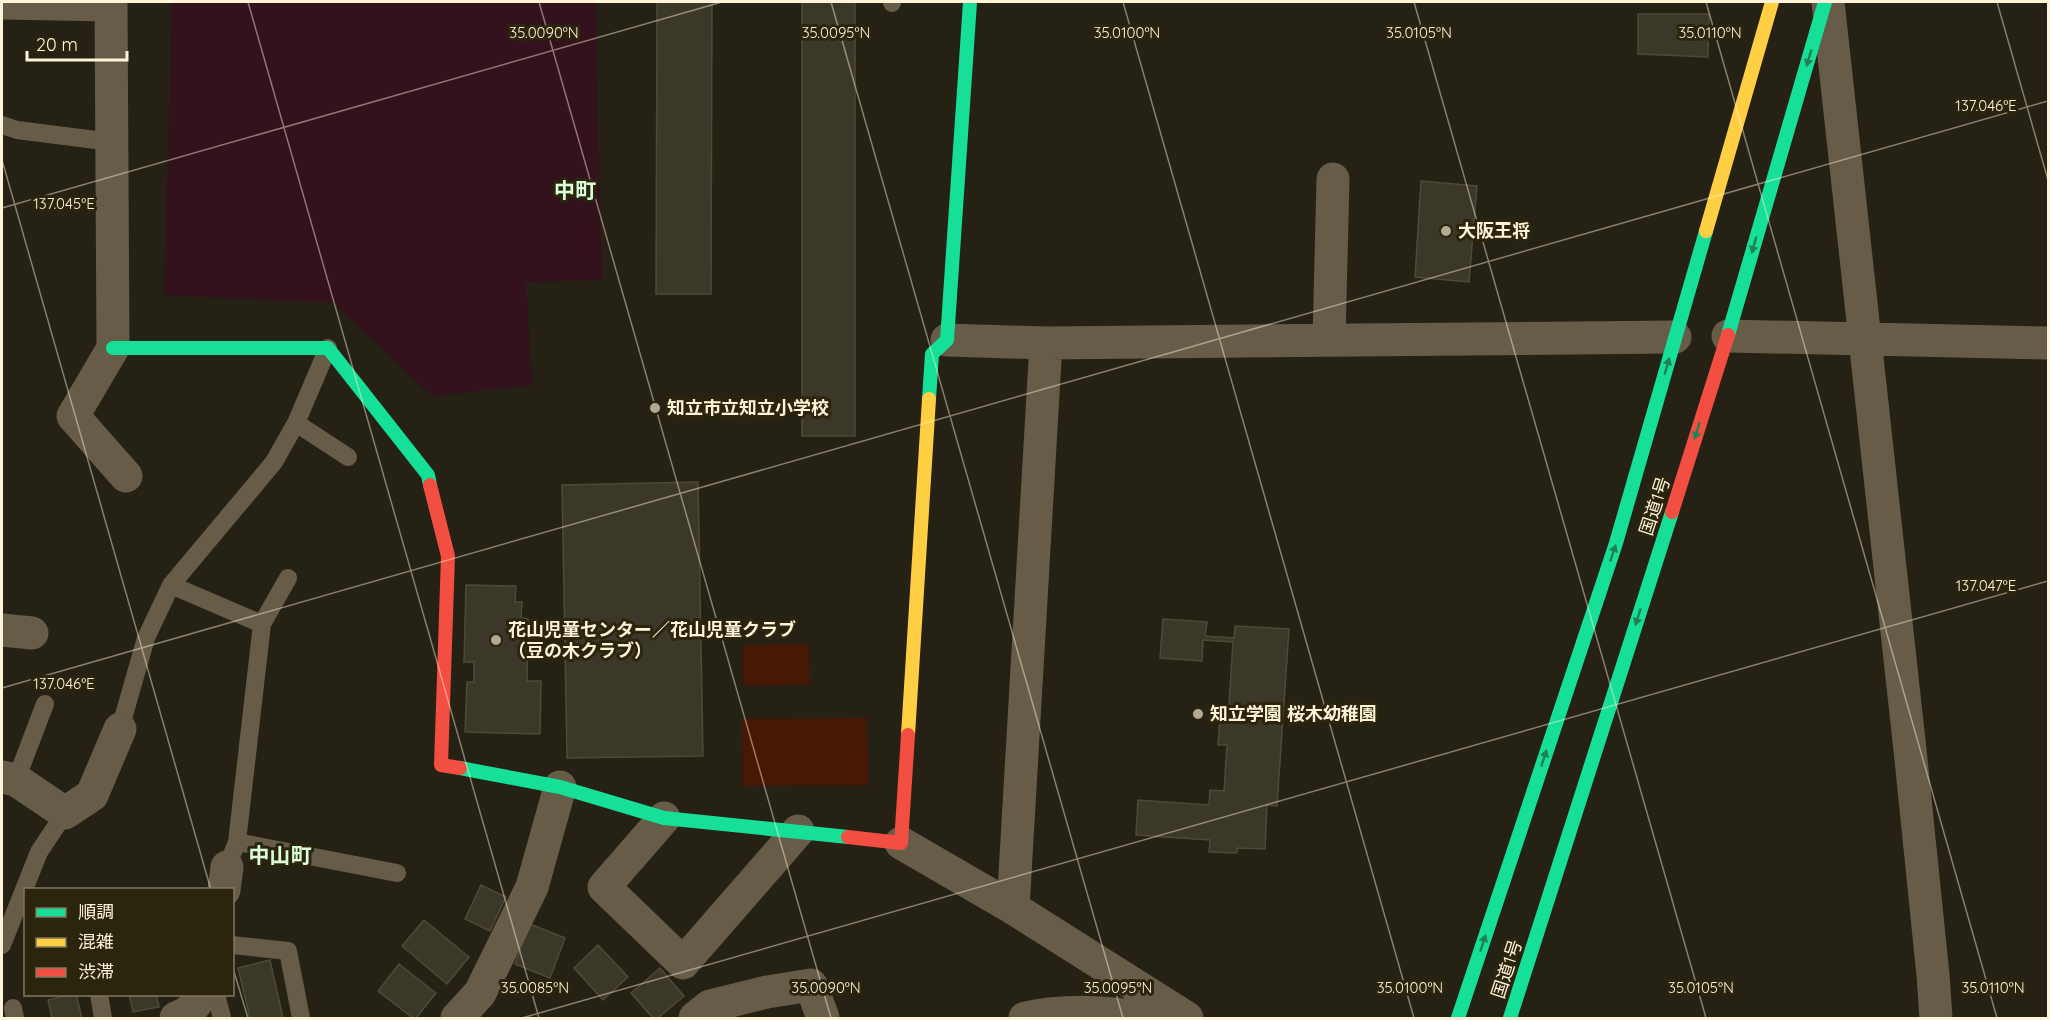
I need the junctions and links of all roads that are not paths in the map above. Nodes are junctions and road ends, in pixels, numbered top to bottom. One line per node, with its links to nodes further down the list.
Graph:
1 (970, 2): 12 (main road)
2 (1772, 2): 10 (main road, 国道1号)
3 (1827, 2): 9 (main road, 国道1号, one-way to 9); 11 (street)
4 (2, 3): 5 (street)
5 (111, 3): 7 (street)
6 (2, 125): 7 (lane)
7 (112, 142): 16 (street)
8 (1333, 179): 13 (street)
9 (1728, 336): 11 (street); 51 (main road, 国道1号, one-way to 51)
10 (1676, 337): 13 (street); 50 (main road, 国道1号, one-way to 10)
11 (1866, 339): 15 (street); 52 (street)
12 (947, 340): 14 (street); 31 (main road)
13 (1329, 340): 14 (street)
14 (1046, 343): 36 (street)
15 (2049, 343)
16 (113, 348): 17 (main road); 20 (street)
17 (328, 348): 18 (lane); 27 (main road)
18 (296, 423): 19 (lane); 22 (lane)
19 (348, 457)
20 (126, 476)
21 (288, 578): 23 (lane)
22 (171, 585): 23 (lane); 25 (lane)
23 (262, 624): 32 (lane)
24 (45, 704): 26 (lane)
25 (120, 729): 28 (street)
26 (9, 778): 28 (street)
27 (560, 787): 29 (main road); 44 (street)
28 (65, 813): 34 (lane)
29 (664, 818): 30 (main road); 30 (street)
30 (798, 831): 31 (main road)
31 (901, 843): 36 (street)
32 (230, 866): 33 (lane)
33 (397, 873)
34 (25, 888)
35 (24, 890): 37 (lane)
36 (1013, 908): 49 (street)
37 (2, 945)
38 (234, 945): 43 (lane)
39 (99, 996): 41 (lane)
40 (216, 996): 42 (lane)
41 (103, 1018)
42 (222, 1018)
43 (301, 1018)
44 (457, 1018)
45 (695, 1018): 46 (street)
46 (823, 1018)
47 (1025, 1018): 48 (street)
48 (1149, 1018)
49 (1186, 1018)
50 (1458, 1018)
51 (1510, 1018)
52 (1936, 1018)

